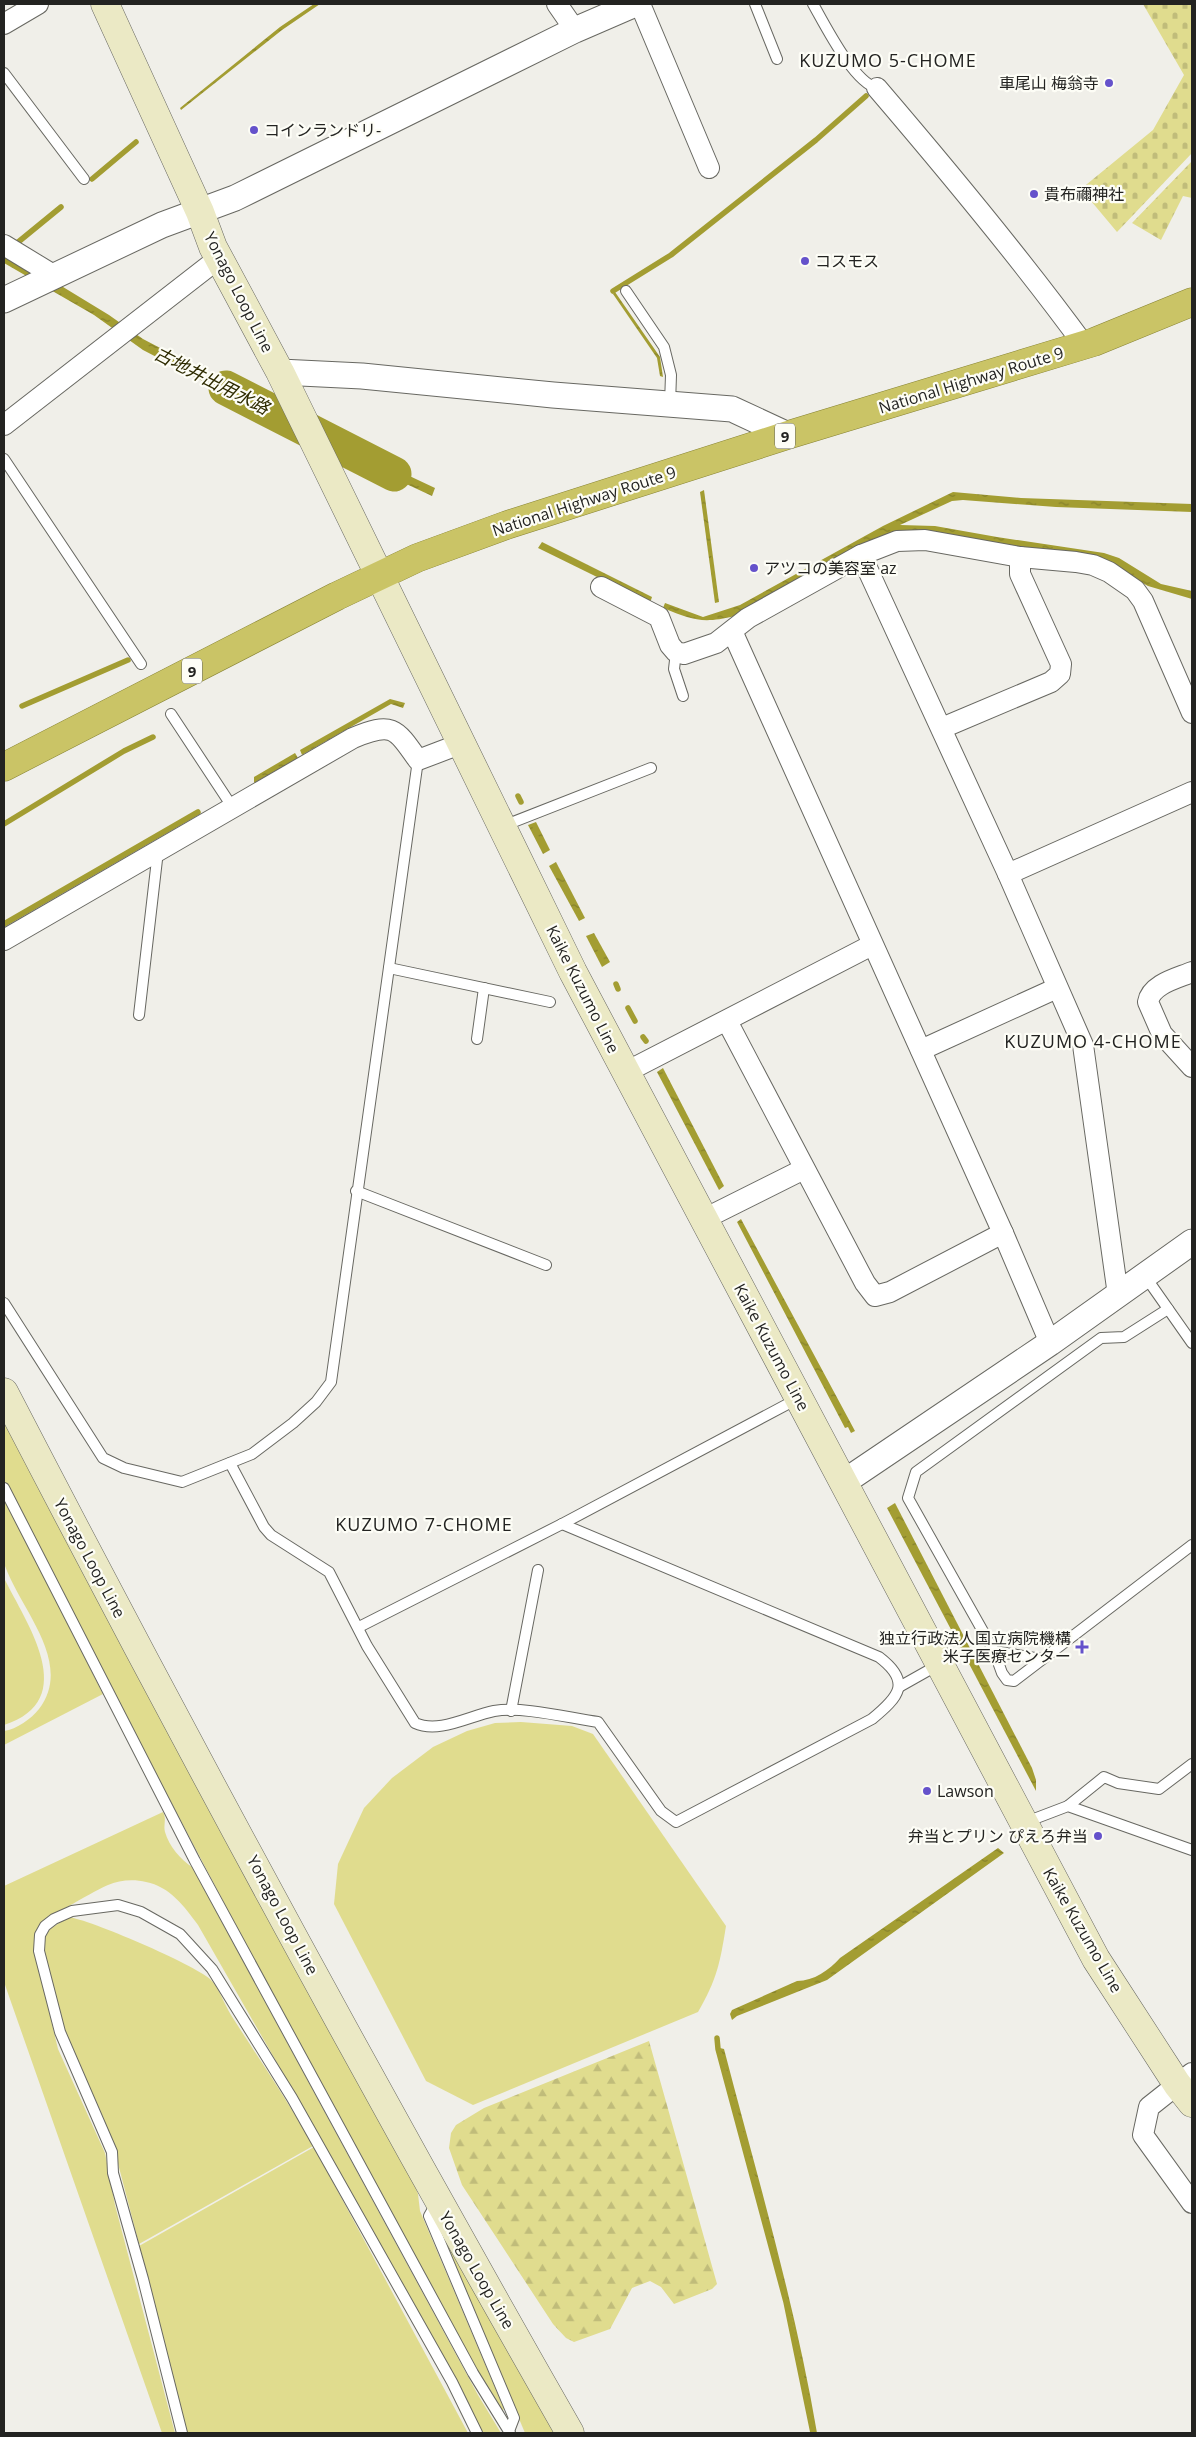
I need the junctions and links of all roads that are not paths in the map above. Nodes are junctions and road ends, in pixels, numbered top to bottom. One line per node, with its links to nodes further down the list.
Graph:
1 (38, 4): 8 (street)
2 (105, 4): 15 (main road, Yonago Loop Line)
3 (557, 4): 9 (street)
4 (635, 4): 9 (street)
5 (640, 4): 13 (street)
6 (755, 4): 10 (lane)
7 (814, 4): 12 (lane)
8 (4, 24)
9 (575, 30): 15 (street)
10 (777, 59)
11 (4, 73): 14 (lane)
12 (876, 88): 22 (street)
13 (709, 168)
14 (84, 179)
15 (200, 212): 17 (main road, Yonago Loop Line); 18 (street)
16 (4, 245): 18 (street)
17 (219, 258): 23 (main road, Yonago Loop Line); 25 (street)
18 (55, 276): 20 (street)
19 (626, 291): 24 (lane)
20 (4, 300)
21 (1192, 302): 22 (highway, National Highway Route 9 / 9)
22 (1084, 345): 26 (highway, National Highway Route 9 / 9)
23 (280, 372): 24 (street); 30 (main road, Yonago Loop Line)
24 (670, 404): 26 (street)
25 (4, 425)
26 (788, 434): 30 (highway, National Highway Route 9 / 9)
27 (4, 459): 34 (lane)
28 (861, 555): 29 (street); 32 (street); 38 (street)
29 (1020, 557): 36 (street); 38 (street)
30 (380, 576): 39 (main road, Kaike Kuzumo Line); 41 (highway, National Highway Route 9 / 9)
31 (601, 587): 33 (street)
32 (732, 630): 33 (street); 49 (street)
33 (676, 652): 35 (lane)
34 (141, 664)
35 (683, 696)
36 (1192, 713)
37 (171, 714): 44 (lane)
38 (942, 728): 47 (street)
39 (460, 744): 40 (street); 45 (main road, Kaike Kuzumo Line)
40 (418, 760): 44 (street); 50 (lane)
41 (4, 767)
42 (651, 768): 45 (lane)
43 (1192, 792): 47 (street)
44 (233, 808): 46 (street)
45 (500, 827): 60 (main road, Kaike Kuzumo Line)
46 (158, 850): 48 (street); 55 (lane)
47 (1008, 874): 53 (street)
48 (4, 940)
49 (872, 945): 56 (street); 58 (street)
50 (389, 968): 52 (lane); 62 (lane)
51 (1192, 972): 59 (street)
52 (484, 988): 54 (lane); 57 (lane)
53 (1057, 988): 58 (street); 68 (street)
54 (550, 1002)
55 (139, 1014)
56 (727, 1021): 60 (street); 61 (street)
57 (477, 1040)
58 (921, 1050): 64 (street)
59 (1192, 1067)
60 (626, 1072): 63 (main road, Kaike Kuzumo Line)
61 (804, 1168): 63 (street); 64 (street)
62 (356, 1191): 66 (lane); 75 (lane)
63 (704, 1219): 74 (main road, Kaike Kuzumo Line)
64 (1003, 1233): 71 (street)
65 (1192, 1242): 67 (street)
66 (546, 1265)
67 (1145, 1276): 68 (street); 70 (lane)
68 (1118, 1294): 71 (street)
69 (4, 1303): 75 (lane)
70 (1168, 1308): 72 (lane); 82 (lane)
71 (1050, 1343): 76 (street)
72 (1192, 1343)
73 (4, 1392): 92 (main road, Yonago Loop Line)
74 (799, 1398): 76 (main road, Kaike Kuzumo Line); 78 (lane)
75 (230, 1463): 81 (lane)
76 (844, 1482): 84 (main road, Kaike Kuzumo Line)
77 (4, 1488): 94 (lane)
78 (562, 1524): 81 (lane); 85 (lane)
79 (1192, 1545): 83 (lane)
80 (538, 1570): 86 (lane)
81 (359, 1627): 86 (lane)
82 (994, 1651): 83 (lane); 83 (lane)
83 (1041, 1659)
84 (939, 1665): 85 (lane); 89 (main road, Kaike Kuzumo Line)
85 (899, 1687): 86 (lane)
86 (511, 1711)
87 (1192, 1764): 88 (lane)
88 (1068, 1806): 89 (lane); 90 (lane)
89 (1024, 1823): 91 (main road, Kaike Kuzumo Line)
90 (1192, 1850)
91 (1187, 2087): 93 (street)
92 (438, 2201): 94 (lane); 97 (main road, Yonago Loop Line)
93 (1192, 2202)
94 (510, 2432)
95 (182, 2433): 96 (lane)
96 (477, 2433)
97 (570, 2433)

